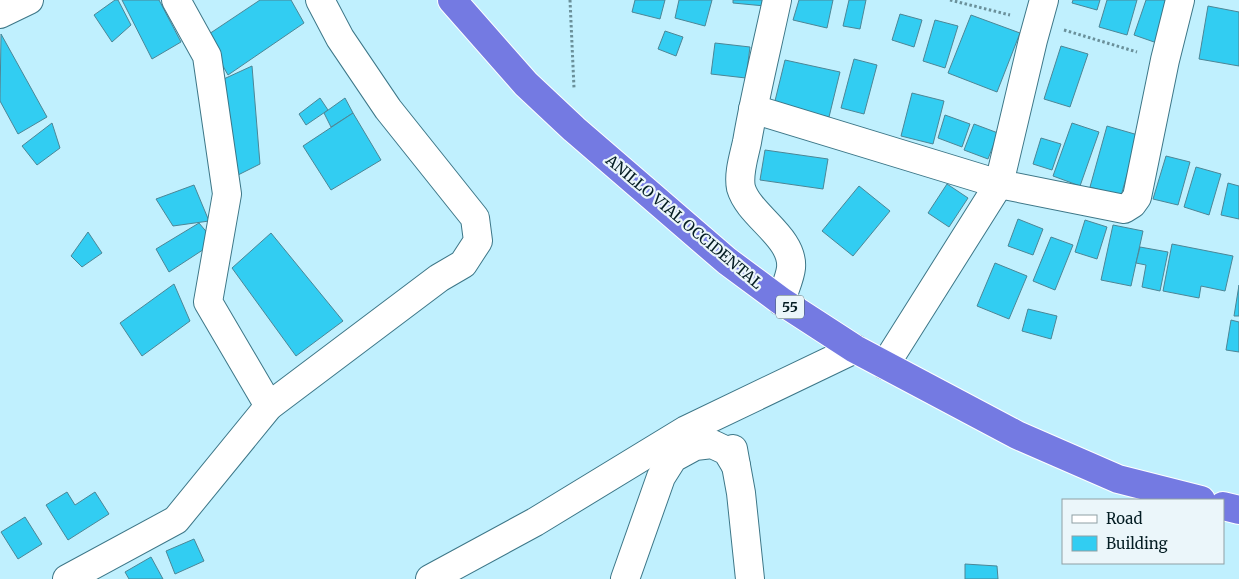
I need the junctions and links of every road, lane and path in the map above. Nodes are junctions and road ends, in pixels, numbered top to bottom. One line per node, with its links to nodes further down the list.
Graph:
1 (28, 0): 9 (street)
2 (176, 0): 16 (street)
3 (320, 0): 16 (street)
4 (452, 0): 11 (highway, ANILLO VIAL OCCIDENTAL / 55)
5 (570, 0): 11 (path)
6 (777, 0): 10 (street)
7 (1044, 0): 12 (street)
8 (1180, 0): 12 (street)
9 (0, 14)
10 (753, 109): 12 (street); 13 (street)
11 (574, 129): 13 (highway, ANILLO VIAL OCCIDENTAL / 55)
12 (999, 184): 15 (street)
13 (780, 301): 14 (highway, ANILLO VIAL OCCIDENTAL / 55)
14 (855, 349): 15 (highway, ANILLO VIAL OCCIDENTAL / 55); 17 (street)
15 (885, 364): 19 (highway, ANILLO VIAL OCCIDENTAL / 55)
16 (269, 406): 22 (street)
17 (725, 411): 18 (street); 23 (street)
18 (736, 466): 24 (street); 25 (street)
19 (1197, 499)
20 (1224, 506): 21 (highway)
21 (1239, 510)
22 (67, 579)
23 (430, 579)
24 (625, 579)
25 (750, 579)

